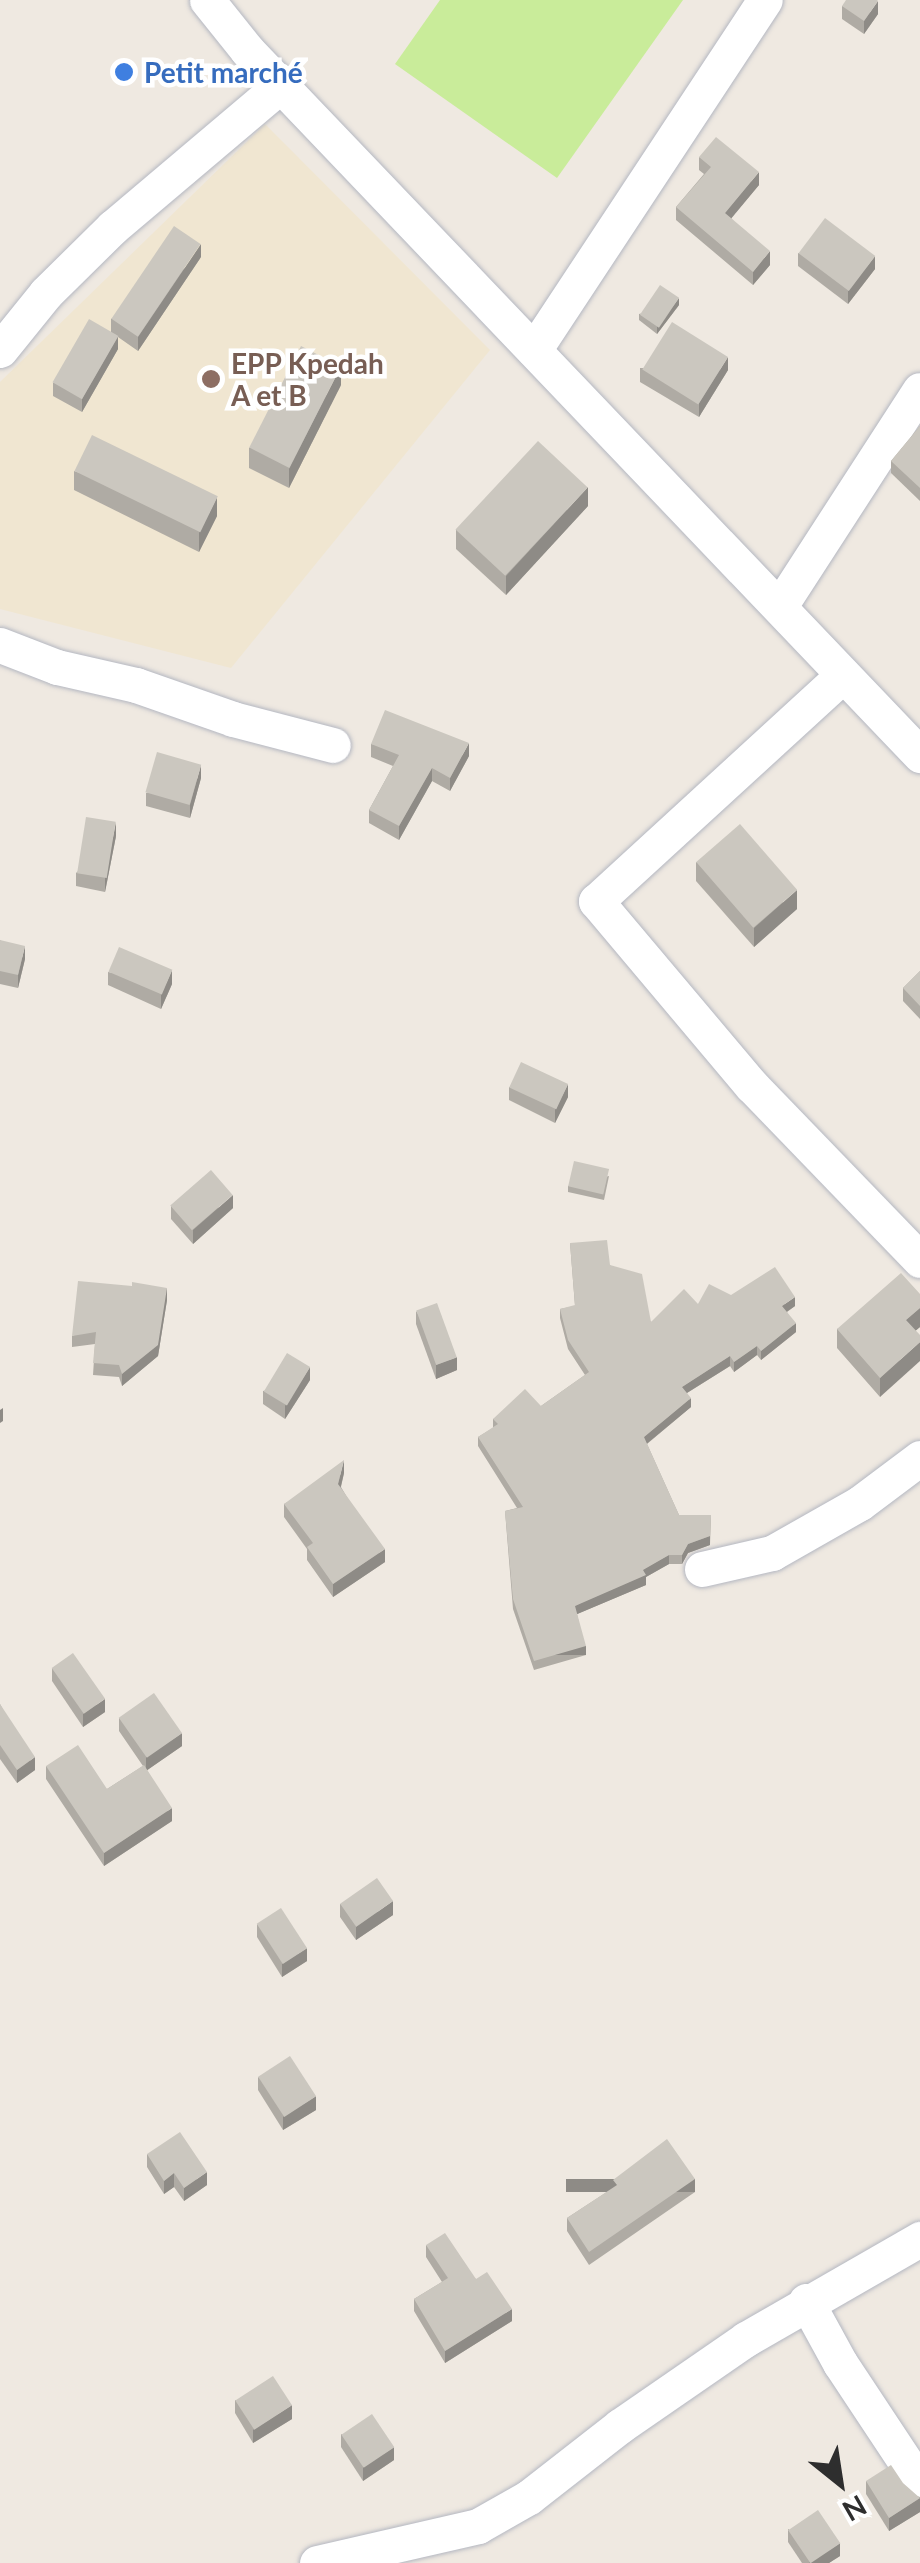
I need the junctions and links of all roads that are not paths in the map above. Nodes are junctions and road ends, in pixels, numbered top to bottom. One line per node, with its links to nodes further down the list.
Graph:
1 (206, 0): 3 (street)
2 (765, 0): 5 (street)
3 (281, 85): 4 (street); 5 (street)
4 (0, 350)
5 (534, 350): 7 (street)
6 (920, 390): 7 (street)
7 (780, 606): 9 (street)
8 (0, 645): 10 (street)
9 (843, 676): 11 (street); 12 (street)
10 (332, 745)
11 (920, 755)
12 (920, 1260)
13 (920, 1458): 14 (street)
14 (702, 1570)
15 (920, 2239): 16 (street)
16 (806, 2301): 17 (street); 18 (street)
17 (920, 2484)
18 (317, 2563)

